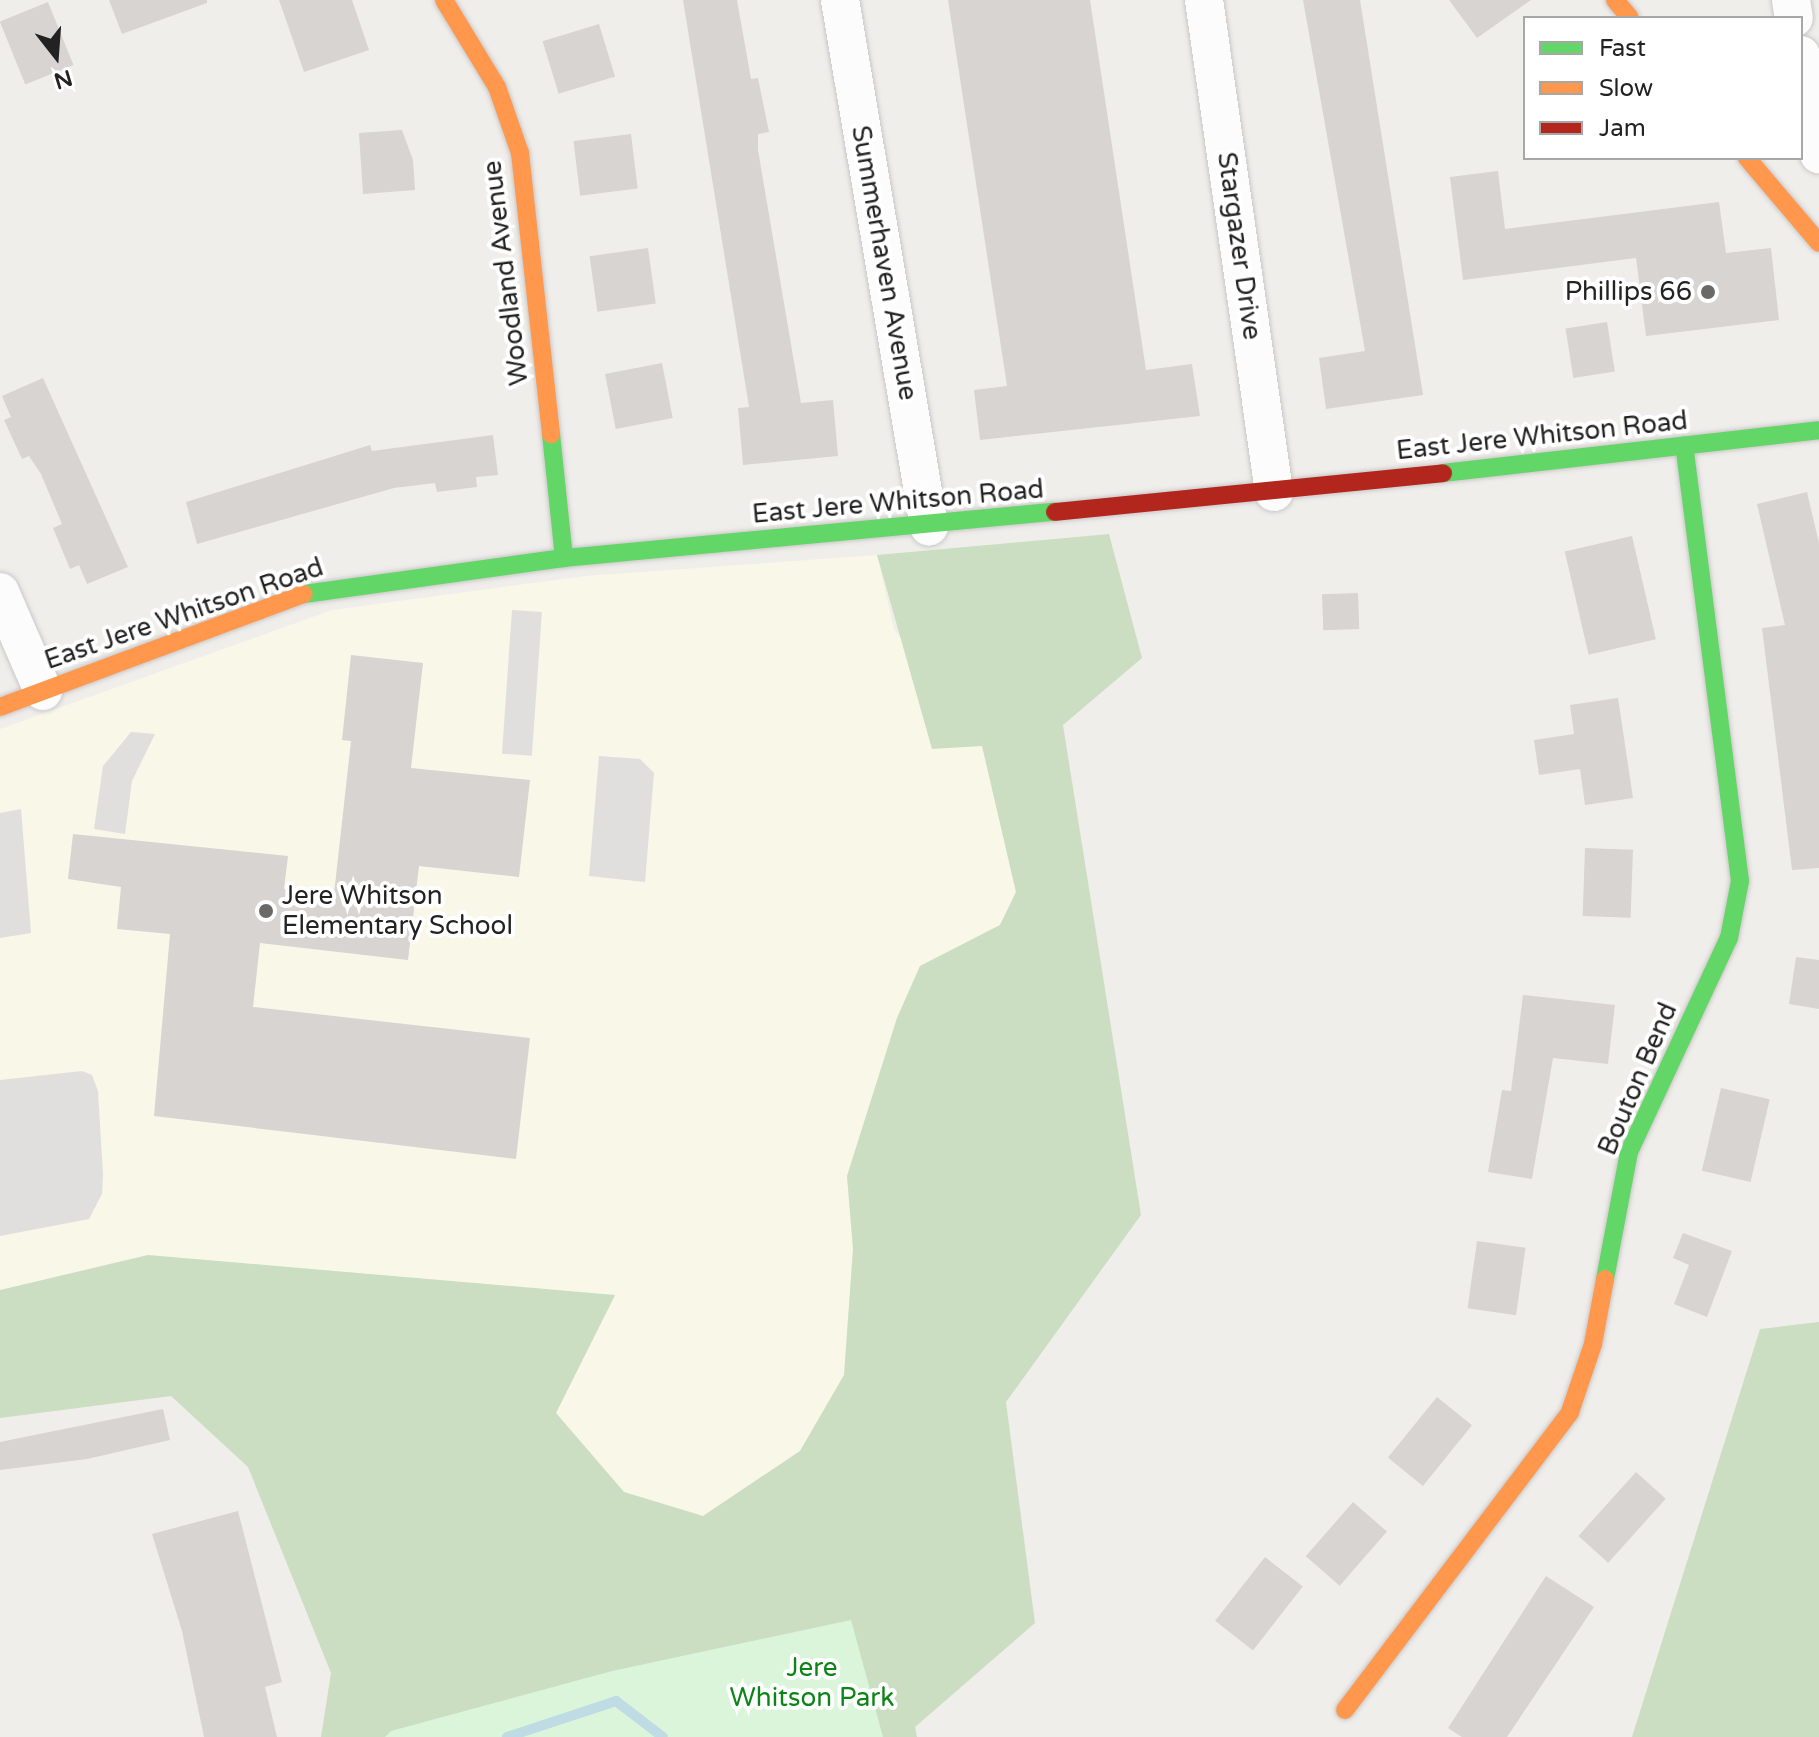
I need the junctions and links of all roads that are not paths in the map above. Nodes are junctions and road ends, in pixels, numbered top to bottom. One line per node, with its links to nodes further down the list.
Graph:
1 (444, 0): 14 (street, Woodland Avenue)
2 (840, 0): 13 (street, Summerhaven Avenue)
3 (1204, 0): 12 (street, Stargazer Drive)
4 (1615, 0): 5 (street)
5 (1628, 16)
6 (1803, 66): 7 (street)
7 (1819, 154)
8 (1749, 160): 9 (street)
9 (1819, 243)
10 (1819, 430): 11 (street, East Jere Whitson Road)
11 (1684, 446): 12 (street, East Jere Whitson Road); 18 (street, Bouton Bend)
12 (1274, 492): 13 (street, East Jere Whitson Road)
13 (929, 527): 14 (street, East Jere Whitson Road)
14 (564, 558): 16 (street, East Jere Whitson Road)
15 (0, 592): 16 (street)
16 (43, 691): 17 (street, East Jere Whitson Road)
17 (0, 707)
18 (1345, 1710)

